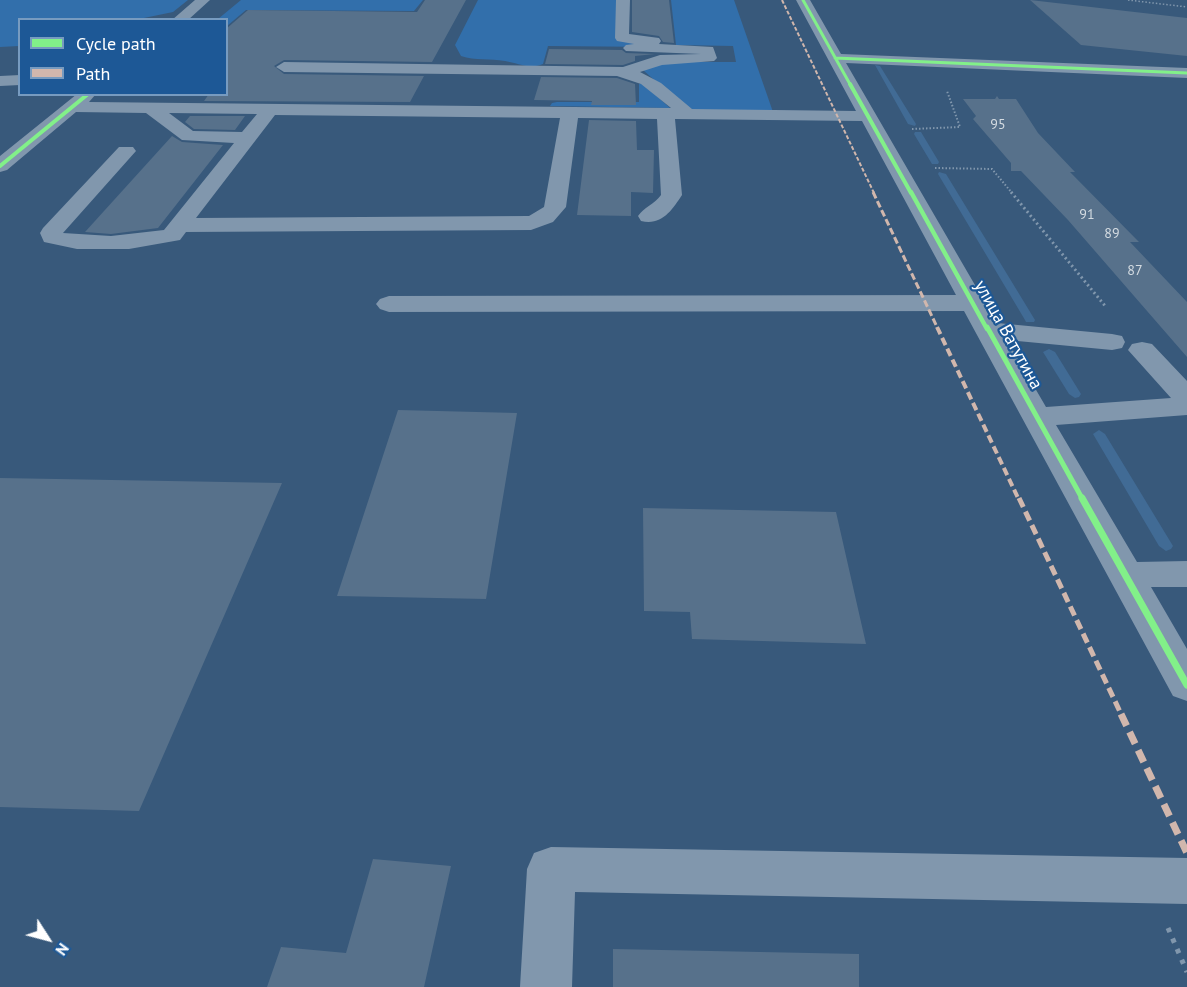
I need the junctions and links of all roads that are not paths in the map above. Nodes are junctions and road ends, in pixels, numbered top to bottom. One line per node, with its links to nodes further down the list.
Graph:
1 (203, 0): 4 (street)
2 (623, 0): 6 (street)
3 (803, 0): 8 (street, улица Ватутина)
4 (181, 18)
5 (631, 48): 6 (street)
6 (671, 49): 12 (street)
7 (378, 53): 10 (street)
8 (835, 58): 11 (street); 24 (street, улица Ватутина)
9 (284, 67): 10 (street)
10 (497, 69): 12 (street)
11 (1152, 71): 13 (street); 16 (street)
12 (625, 72): 23 (street)
13 (1187, 73)
14 (18, 80): 15 (street)
15 (0, 81)
16 (1178, 90)
17 (86, 96): 18 (street)
18 (73, 107): 19 (street); 27 (street)
19 (149, 107): 20 (street); 25 (street)
20 (270, 109): 21 (street); 25 (street)
21 (570, 112): 22 (street); 30 (street)
22 (666, 113): 23 (street); 29 (street)
23 (687, 114): 24 (street)
24 (872, 123): 31 (street, улица Ватутина)
25 (247, 138): 30 (street)
26 (126, 151): 30 (street)
27 (8, 153): 28 (street)
28 (0, 166)
29 (649, 216)
30 (181, 225)
31 (972, 303): 32 (street); 33 (street, улица Ватутина)
32 (389, 304)
33 (988, 330): 34 (street); 38 (street, улица Ватутина)
34 (1112, 342)
35 (1142, 350): 36 (street)
36 (1187, 398)
37 (1187, 406): 38 (street)
38 (1037, 417): 40 (street, улица Ватутина)
39 (1187, 574): 40 (street)
40 (1126, 575): 41 (street, улица Ватутина)
41 (1187, 685)
42 (1187, 881): 43 (street)
43 (546, 987)

